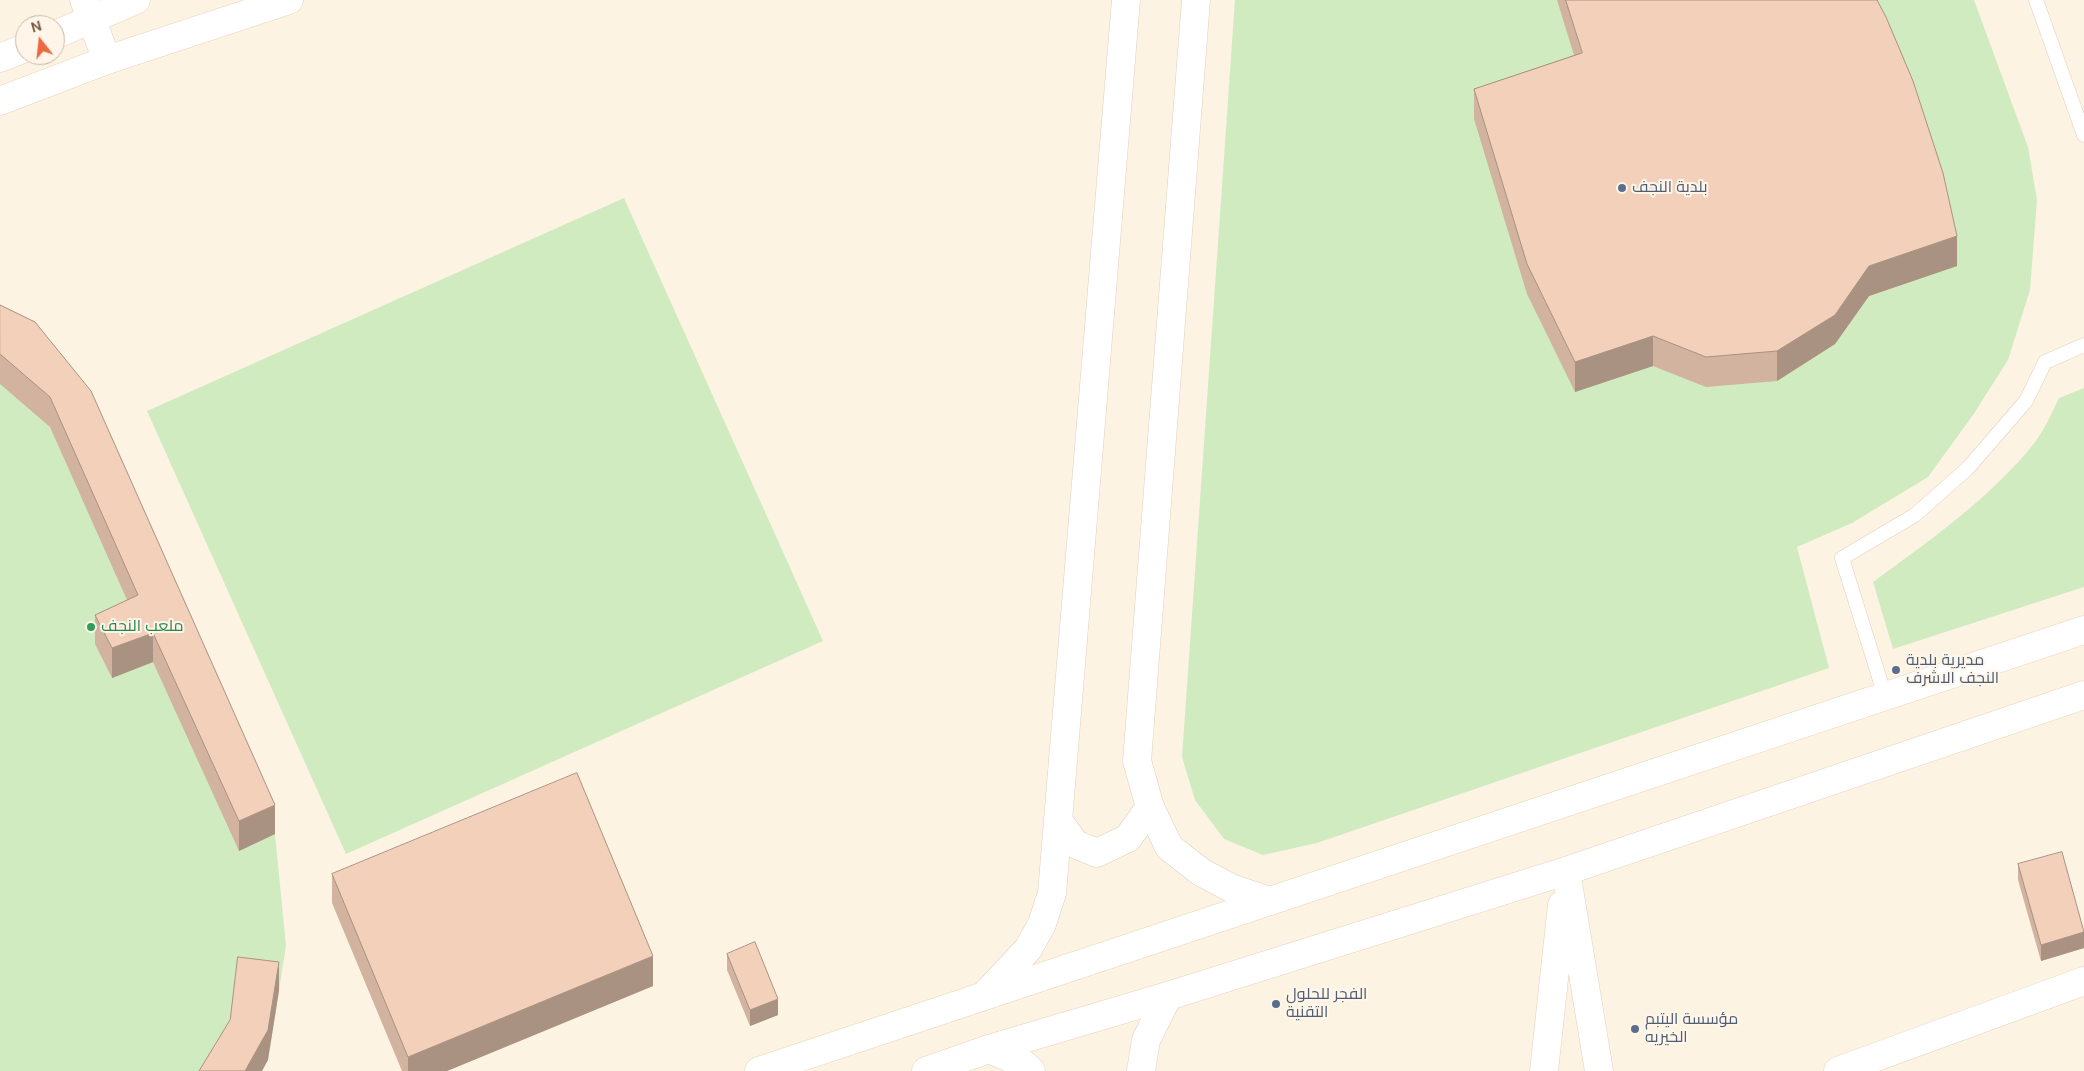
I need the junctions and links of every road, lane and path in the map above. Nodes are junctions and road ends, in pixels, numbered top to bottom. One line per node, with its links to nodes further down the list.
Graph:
1 (136, 0): 6 (street)
2 (289, 0): 10 (street)
3 (1126, 0): 18 (street)
4 (1196, 0): 17 (street)
5 (2036, 0): 12 (lane)
6 (88, 10): 7 (street); 10 (street)
7 (65, 27)
8 (15, 52): 9 (street)
9 (0, 58)
10 (107, 60): 11 (street)
11 (0, 101)
12 (2084, 135)
13 (2084, 345): 16 (lane)
14 (2084, 630): 16 (street)
15 (2084, 695): 19 (street)
16 (1885, 696): 20 (street)
17 (1150, 808): 18 (street); 20 (street)
18 (1058, 820): 22 (street)
19 (1566, 871): 23 (street); 29 (street); 30 (street)
20 (1269, 901): 22 (street)
21 (2084, 981): 31 (street)
22 (984, 996): 25 (street)
23 (1168, 996): 24 (street); 28 (street)
24 (989, 1049): 26 (street); 27 (street)
25 (759, 1071)
26 (926, 1071)
27 (1031, 1071)
28 (1140, 1071)
29 (1544, 1071)
30 (1599, 1071)
31 (1838, 1071)

